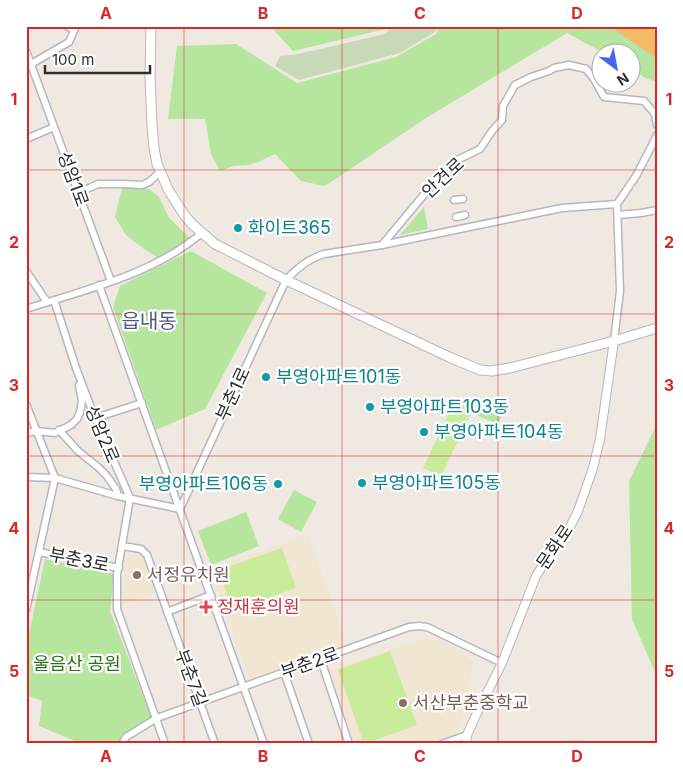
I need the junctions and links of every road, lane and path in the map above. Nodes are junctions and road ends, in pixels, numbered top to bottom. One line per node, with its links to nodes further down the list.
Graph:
1 (67, 26): 5 (street)
2 (151, 26): 14 (main road)
3 (618, 26): 8 (highway)
4 (637, 26): 6 (highway)
5 (75, 28): 9 (street)
6 (657, 39)
7 (26, 51): 9 (street, 성암1로)
8 (657, 52)
9 (29, 66): 11 (street, 성암1로)
10 (657, 125): 24 (street, 안견로)
11 (54, 127): 13 (street); 15 (street, 성암1로)
12 (657, 134): 18 (street)
13 (26, 139)
14 (160, 172): 15 (street); 23 (main road)
15 (78, 193): 27 (street, 성암1로)
16 (463, 199): 17 (street)
17 (454, 200)
18 (617, 204): 21 (street); 24 (street)
19 (657, 210): 21 (street)
20 (465, 215): 22 (street)
21 (618, 215): 33 (street)
22 (456, 217)
23 (202, 233): 26 (main road); 27 (street)
24 (382, 245): 26 (street)
25 (26, 271): 30 (street)
26 (286, 280): 33 (main road); 45 (street, 부춘1로)
27 (111, 281): 28 (street)
28 (99, 285): 29 (street); 35 (street)
29 (54, 300): 30 (street); 34 (street, 성암2로)
30 (47, 302): 31 (street)
31 (26, 309)
32 (657, 328): 33 (main road)
33 (614, 341): 53 (street, 문화로)
34 (76, 368): 37 (street, 성암2로); 38 (street, 성암2로)
35 (142, 403): 37 (street); 45 (street)
36 (26, 404): 39 (street)
37 (95, 418): 44 (street, 성암2로)
38 (59, 430): 39 (street); 43 (street)
39 (37, 432): 40 (street); 42 (street)
40 (26, 433)
41 (26, 476): 42 (street)
42 (55, 478): 43 (street); 47 (street)
43 (118, 496): 44 (street)
44 (130, 498): 45 (street); 46 (street, 부춘3로)
45 (180, 509): 49 (street)
46 (122, 546): 48 (street, 부춘3로); 51 (street, 부춘7길)
47 (39, 552): 48 (street, 부춘3로); 50 (street)
48 (118, 568): 57 (street, 부춘3로)
49 (211, 595): 51 (street); 55 (street)
50 (26, 610)
51 (167, 612): 56 (street, 부춘7길)
52 (320, 660): 53 (street, 부춘2로); 54 (street, 부춘2로); 64 (street)
53 (502, 664): 58 (street, 문화로)
54 (284, 672): 55 (street, 부춘2로); 63 (street)
55 (244, 687): 56 (street, 부춘2로); 62 (street)
56 (200, 703): 57 (street, 부춘2로); 61 (street, 부춘7길)
57 (156, 718): 59 (street, 부춘2로); 60 (street, 부춘3로)
58 (467, 735): 65 (street); 66 (street, 문화로)
59 (122, 744)
60 (165, 744)
61 (215, 744)
62 (264, 744)
63 (309, 744)
64 (349, 744)
65 (442, 744)
66 (466, 744)

